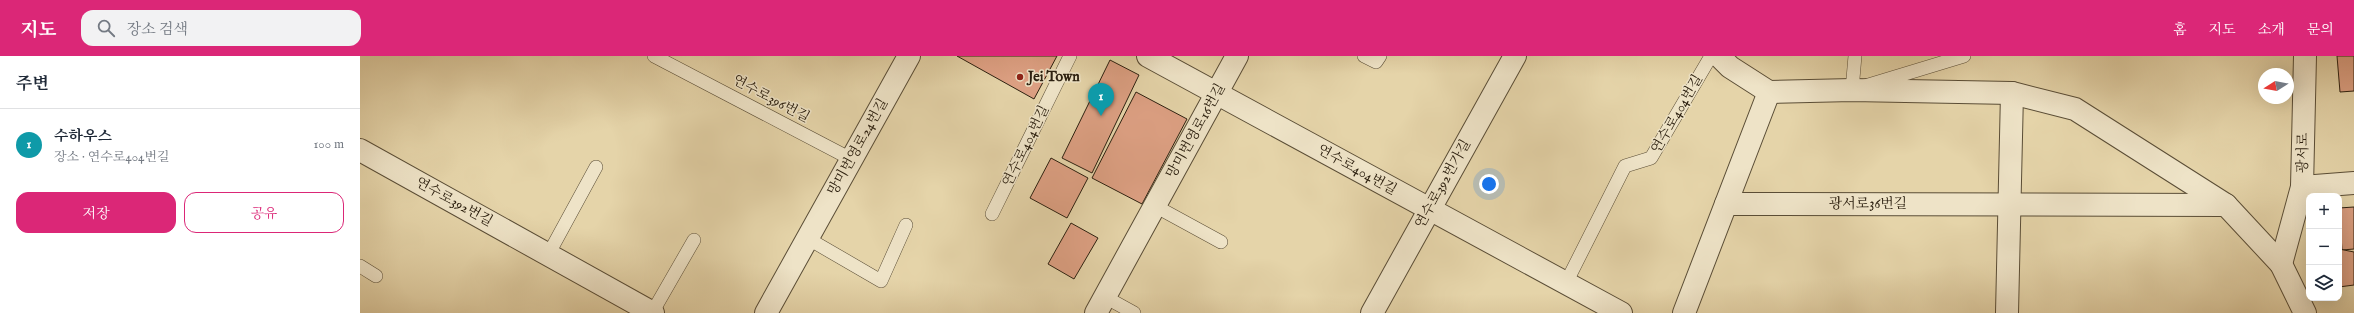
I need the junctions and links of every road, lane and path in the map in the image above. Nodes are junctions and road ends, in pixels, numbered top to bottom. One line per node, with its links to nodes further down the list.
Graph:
1 (654, 56): 19 (lane, 연수로396번길)
2 (909, 56): 19 (street, 망미번영로24번길)
3 (1070, 56): 28 (lane, 연수로404번길)
4 (1148, 56): 16 (street, 연수로404번길)
5 (1238, 56): 16 (street, 망미번영로16번길)
6 (1364, 56): 12 (lane)
7 (1515, 56): 27 (street, 연수로392번가길)
8 (1711, 56): 37 (lane, 연수로404번길)
9 (1854, 56): 14 (lane)
10 (1964, 56): 14 (lane)
11 (2304, 56): 22 (street, 광서로)
12 (1378, 59)
13 (1729, 60): 15 (street)
14 (1852, 90): 15 (street); 17 (street)
15 (1769, 92): 23 (street)
16 (1217, 93): 26 (street, 망미번영로16번길); 27 (street, 연수로404번길)
17 (2012, 94): 24 (street); 25 (street)
18 (360, 150): 33 (street, 연수로392번길)
19 (851, 159): 30 (street, 망미번영로24번길)
20 (596, 167): 33 (lane)
21 (2354, 183): 22 (street)
22 (2302, 187): 34 (street, 광서로)
23 (1726, 204): 24 (street, 광서로36번길); 44 (street)
24 (2009, 204): 25 (street, 광서로36번길); 45 (street)
25 (2226, 205): 34 (street)
26 (1155, 206): 32 (lane); 38 (street, 망미번영로16번길)
27 (1429, 209): 37 (street, 연수로404번길); 43 (street, 연수로392번가길)
28 (992, 214)
29 (906, 225): 30 (lane)
30 (807, 238): 41 (street, 망미번영로24번길)
31 (694, 240): 40 (lane, 연수로392번길)
32 (1221, 242)
33 (548, 255): 40 (street, 연수로392번길)
34 (2281, 264): 46 (street)
35 (360, 266): 36 (lane)
36 (376, 276)
37 (1566, 283): 39 (street, 연수로404번길)
38 (1100, 305): 42 (lane, 망미번영로16번길)
39 (1612, 311)
40 (653, 313)
41 (766, 313)
42 (1134, 313)
43 (1372, 313)
44 (1684, 313)
45 (2007, 313)
46 (2305, 313)

